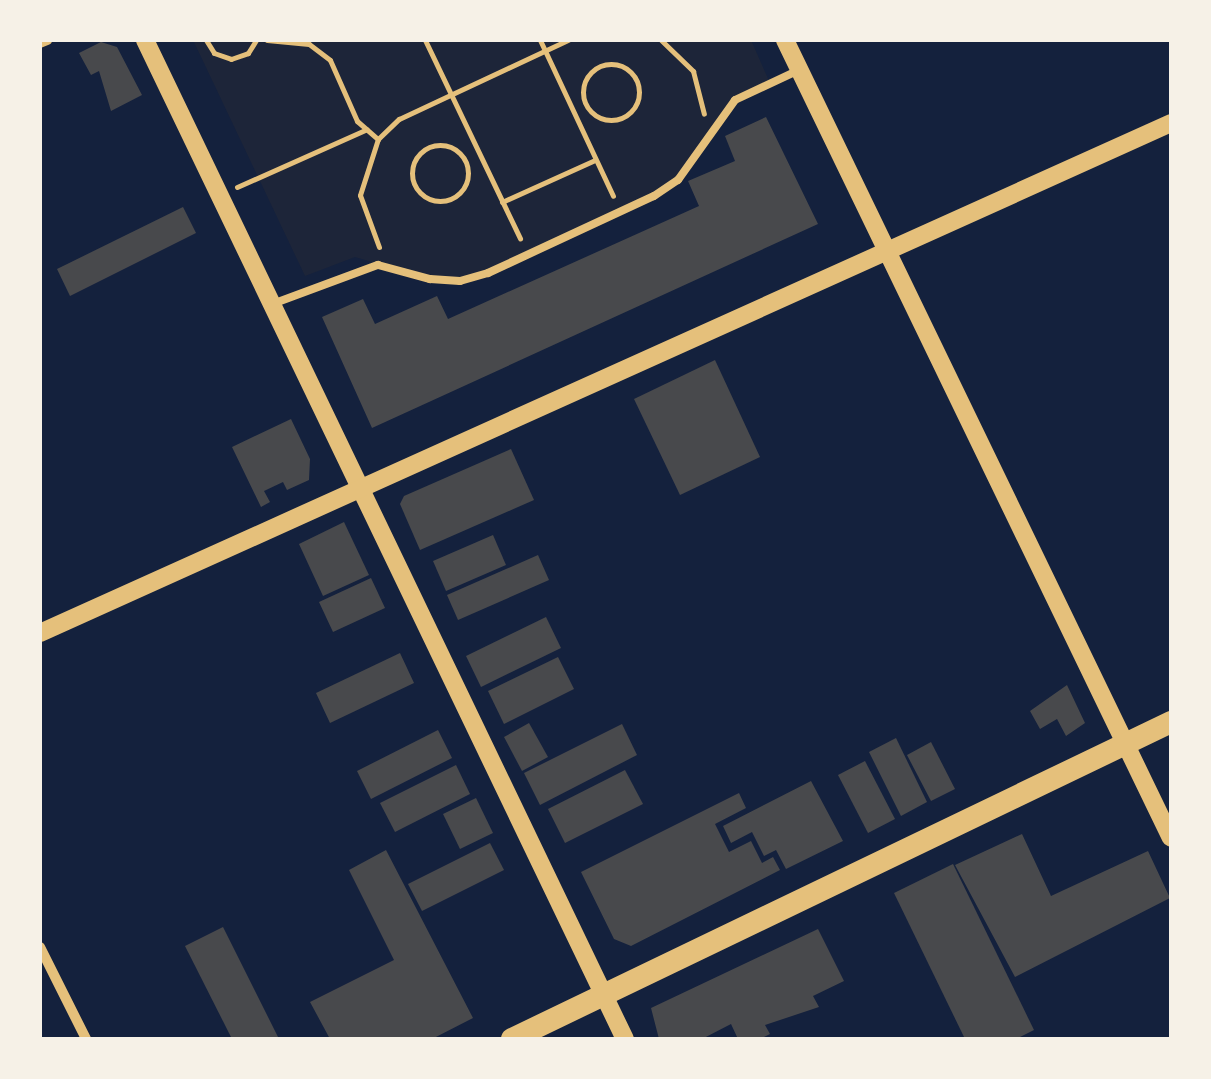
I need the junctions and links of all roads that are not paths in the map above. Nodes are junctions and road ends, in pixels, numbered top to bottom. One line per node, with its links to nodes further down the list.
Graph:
1 (47, 40): 4 (street)
2 (145, 40): 8 (street)
3 (785, 40): 5 (street)
4 (40, 44)
5 (800, 70): 7 (street); 8 (lane)
6 (1171, 124): 7 (street)
7 (889, 248): 9 (street); 12 (street)
8 (275, 304): 9 (street)
9 (361, 485): 10 (street); 15 (street)
10 (40, 633)
11 (1171, 722): 12 (main road)
12 (1125, 744): 13 (street); 15 (main road)
13 (1171, 838)
14 (40, 947): 16 (street)
15 (602, 995): 17 (main road); 18 (street)
16 (86, 1039)
17 (512, 1039)
18 (624, 1039)

